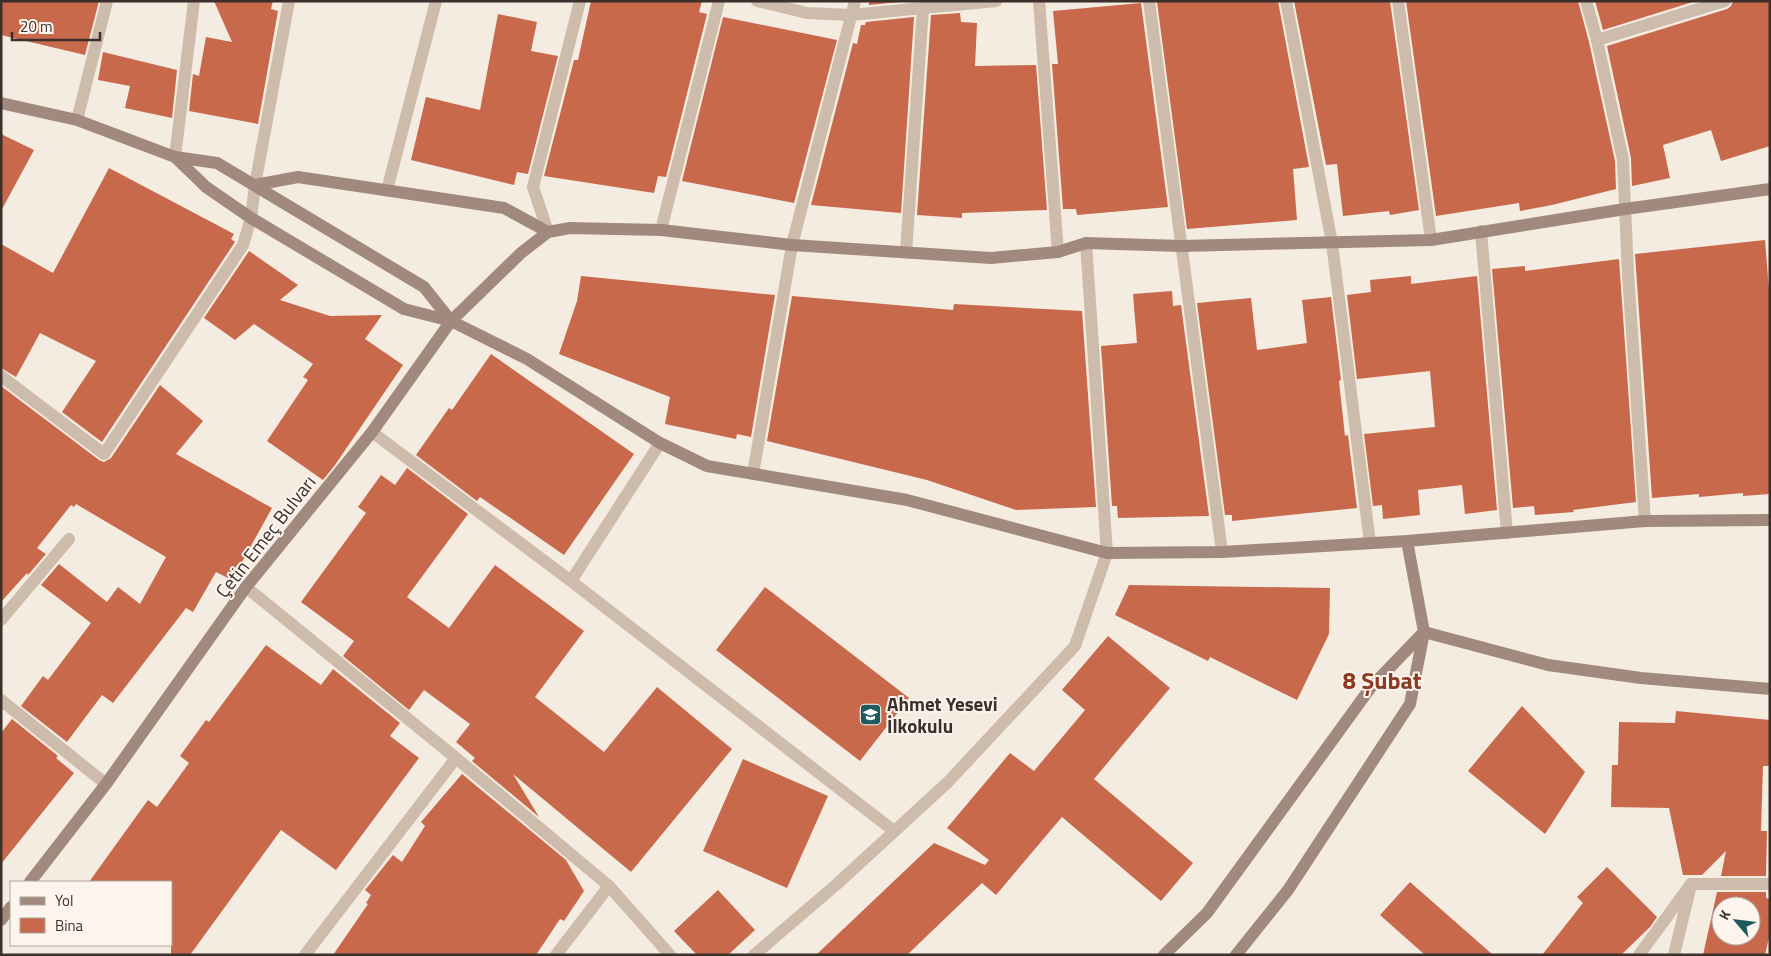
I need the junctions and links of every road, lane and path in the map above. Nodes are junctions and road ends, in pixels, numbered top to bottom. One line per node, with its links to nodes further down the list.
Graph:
1 (107, 1): 20 (street)
2 (194, 1): 21 (street)
3 (289, 1): 22 (street)
4 (436, 1): 23 (street)
5 (580, 1): 29 (street)
6 (719, 1): 27 (street)
7 (757, 1): 17 (street)
8 (854, 1): 17 (street)
9 (996, 1): 16 (street)
10 (1039, 1): 36 (street)
11 (1150, 1): 34 (street)
12 (1286, 1): 32 (street)
13 (1398, 1): 30 (street)
14 (1586, 1): 18 (street)
15 (1726, 1): 18 (street)
16 (923, 8): 17 (street); 35 (street)
17 (851, 16): 33 (street)
18 (1597, 40): 25 (street)
19 (1, 103): 20 (street)
20 (77, 120): 21 (street)
21 (175, 157): 22 (street); 26 (street)
22 (255, 185): 23 (street); 26 (street); 37 (street)
23 (387, 190): 29 (street)
24 (1769, 192): 25 (street)
25 (1625, 209): 28 (street); 43 (street)
26 (252, 218): 37 (street); 38 (street)
27 (661, 230): 29 (street); 33 (street)
28 (1481, 231): 30 (street); 44 (street)
29 (548, 232): 37 (street, Çetin Emeç Bulvarı)
30 (1431, 240): 32 (street)
31 (1086, 243): 34 (street); 36 (street); 49 (street)
32 (1332, 243): 34 (street); 47 (street)
33 (792, 245): 35 (street); 41 (street)
34 (1181, 246): 48 (street)
35 (906, 252): 36 (street)
36 (1058, 252)
37 (452, 321): 39 (street, Çetin Emeç Bulvarı); 40 (street)
38 (1, 376)
39 (372, 432): 50 (street); 51 (street, Çetin Emeç Bulvarı)
40 (660, 443): 41 (street); 50 (street)
41 (753, 474): 49 (street)
42 (1770, 520): 43 (street)
43 (1645, 521): 44 (street)
44 (1506, 533): 46 (street)
45 (69, 539): 52 (street)
46 (1407, 541): 47 (street); 53 (street)
47 (1370, 543): 48 (street)
48 (1222, 552): 49 (street)
49 (1107, 553): 58 (street)
50 (571, 582): 58 (street)
51 (246, 587): 56 (street); 57 (street, Çetin Emeç Bulvarı)
52 (1, 620)
53 (1424, 632): 54 (street); 69 (street); 70 (street)
54 (1770, 689)
55 (1, 700): 57 (street)
56 (456, 758): 62 (street); 65 (street)
57 (106, 784): 59 (street, Çetin Emeç Bulvarı)
58 (894, 832): 68 (street)
59 (31, 881)
60 (1691, 884): 61 (street); 71 (street); 72 (street)
61 (1770, 884)
62 (609, 886): 66 (street); 67 (street)
63 (10, 908): 64 (street)
64 (1, 920)
65 (305, 955)
66 (556, 955)
67 (670, 955)
68 (754, 955)
69 (1164, 955)
70 (1236, 955)
71 (1639, 955)
72 (1674, 955)

